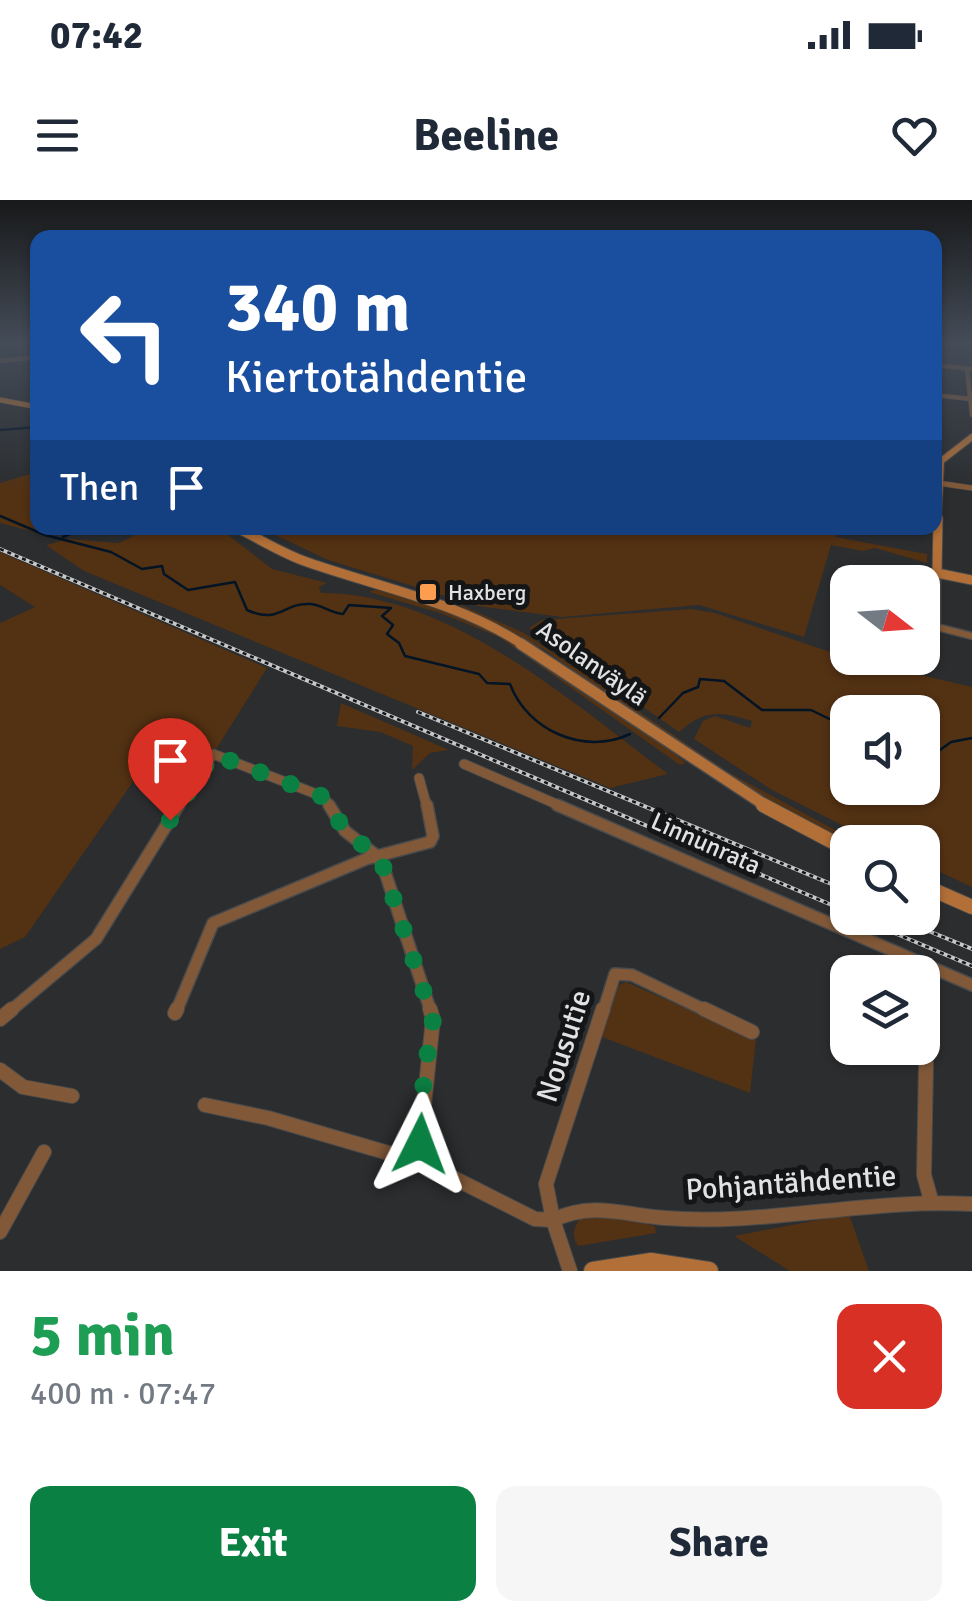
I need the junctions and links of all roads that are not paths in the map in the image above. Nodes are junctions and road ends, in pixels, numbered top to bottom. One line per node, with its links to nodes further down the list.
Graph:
1 (942, 395): 2 (street)
2 (970, 396): 5 (street)
3 (0, 400): 4 (main road)
4 (30, 406)
5 (972, 415)
6 (972, 437): 7 (main road)
7 (942, 460)
8 (942, 484): 9 (street)
9 (972, 488)
10 (251, 535): 19 (main road, Asolanväylä)
11 (938, 535): 12 (main road)
12 (938, 565)
13 (940, 573): 14 (main road)
14 (972, 580)
15 (940, 628): 16 (street)
16 (972, 636)
17 (464, 764): 23 (street, Linnunrata)
18 (419, 778): 20 (street)
19 (830, 840)
20 (377, 856): 26 (street); 27 (street); 34 (street)
21 (940, 893): 22 (main road)
22 (972, 907)
23 (903, 955)
24 (940, 971): 25 (street, Linnunrata)
25 (972, 984)
26 (175, 1013)
27 (0, 1018)
28 (752, 1032): 37 (street, Nousutie)
29 (926, 1065): 35 (street)
30 (0, 1070): 31 (street)
31 (72, 1096)
32 (205, 1105): 34 (street)
33 (44, 1152): 38 (street)
34 (426, 1164): 37 (street)
35 (931, 1200): 36 (street, Pohjantähdentie); 37 (street, Pohjantähdentie)
36 (972, 1204)
37 (553, 1220): 39 (street)
38 (0, 1232)
39 (570, 1271)
40 (592, 1271): 41 (main road)
41 (709, 1271)

